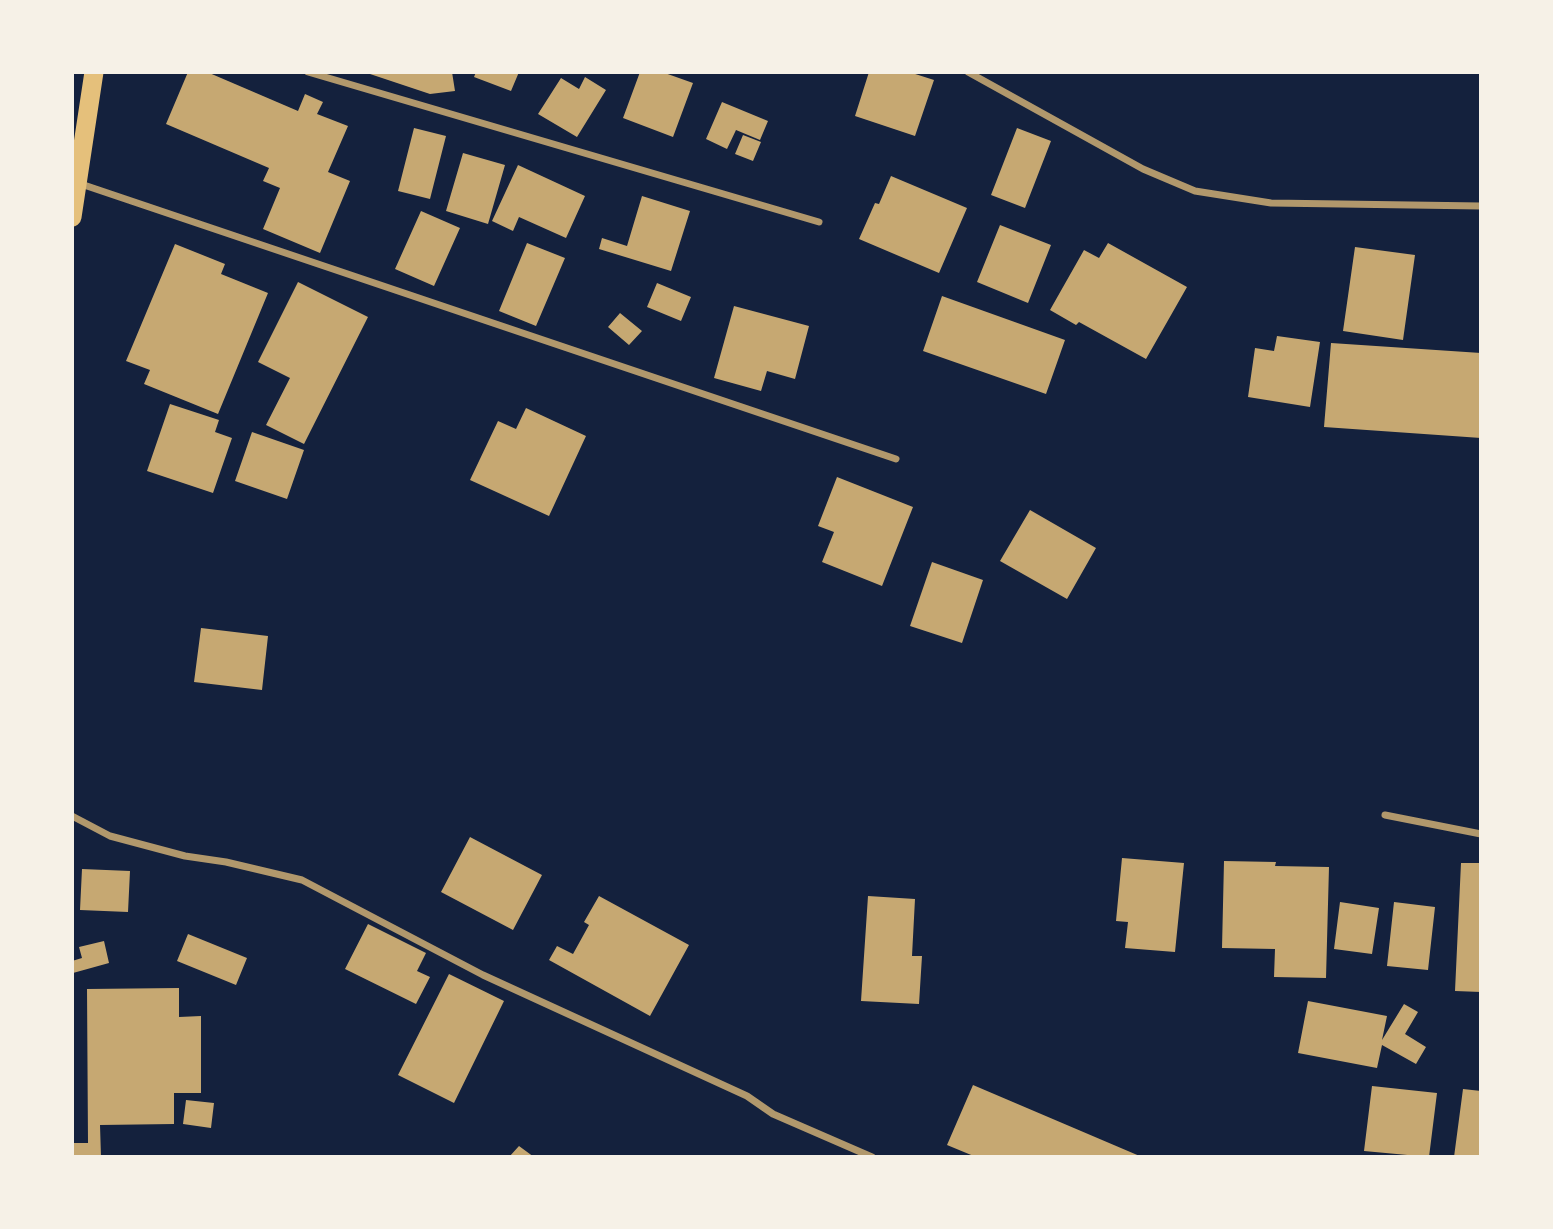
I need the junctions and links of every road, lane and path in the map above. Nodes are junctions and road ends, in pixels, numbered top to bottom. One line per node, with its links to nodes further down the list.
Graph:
1 (94, 72): 4 (highway)
2 (308, 72): 7 (street)
3 (968, 72): 5 (street)
4 (77, 183): 6 (highway); 8 (street)
5 (1481, 206)
6 (72, 217)
7 (819, 222)
8 (896, 459)
9 (1385, 815): 11 (street)
10 (72, 816): 12 (street)
11 (1481, 834)
12 (872, 1157)

